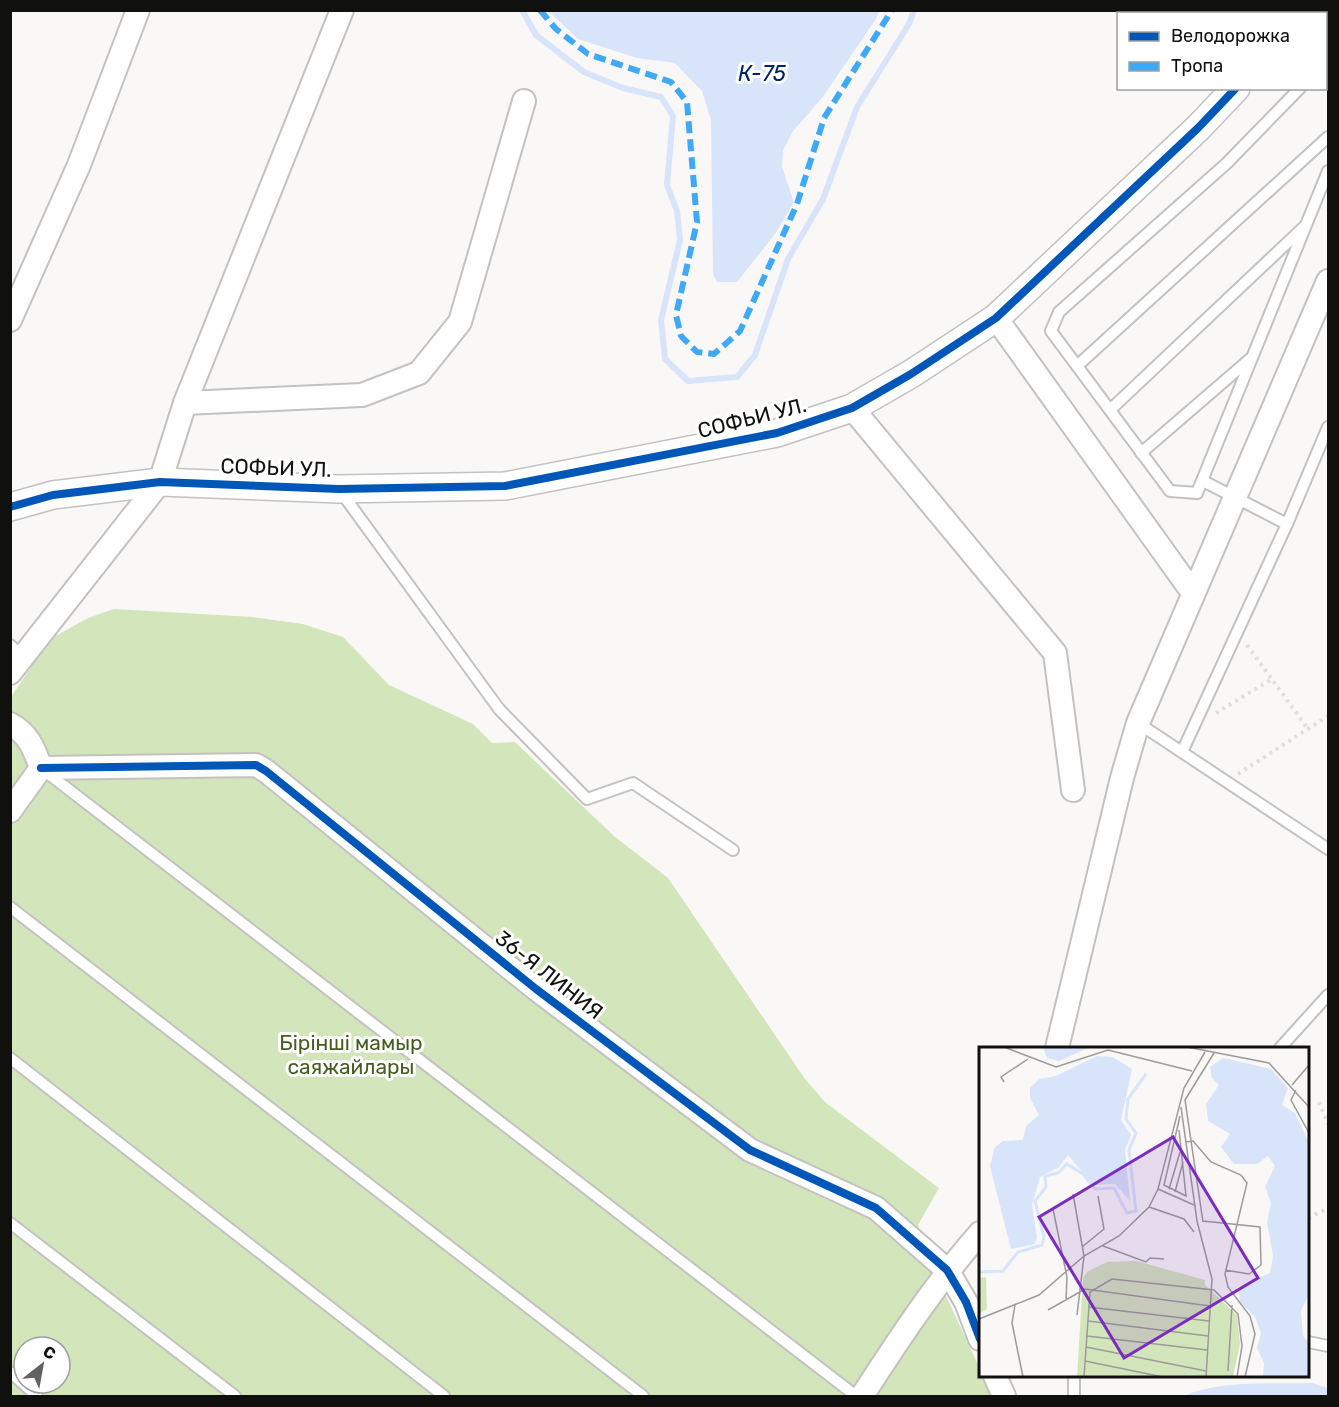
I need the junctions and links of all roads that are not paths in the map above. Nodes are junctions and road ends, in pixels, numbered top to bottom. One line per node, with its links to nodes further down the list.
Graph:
1 (138, 10): 12 (street)
2 (342, 10): 15 (street)
3 (1234, 90): 11 (street, СОФЬИ УЛ.)
4 (1298, 90): 14 (lane)
5 (524, 101): 15 (street)
6 (1329, 137): 7 (lane)
7 (1323, 149): 14 (lane)
8 (1329, 171): 9 (lane)
9 (1306, 225): 13 (lane); 17 (lane)
10 (1329, 281): 23 (street)
11 (996, 318): 16 (street, СОФЬИ УЛ.); 26 (street)
12 (10, 320)
13 (1253, 356): 19 (lane); 20 (lane)
14 (1077, 366): 17 (lane)
15 (185, 403): 21 (street)
16 (852, 408): 22 (street, СОФЬИ УЛ.); 32 (street)
17 (1110, 410): 19 (lane)
18 (1329, 427): 25 (lane)
19 (1142, 453): 20 (lane)
20 (1203, 481): 23 (lane)
21 (160, 482): 22 (street, СОФЬИ УЛ.); 24 (street, СОФЬИ УЛ.); 27 (street)
22 (339, 489): 35 (lane)
23 (1234, 497): 25 (lane); 26 (street)
24 (10, 507)
25 (1287, 524): 30 (lane)
26 (1192, 592): 28 (street)
27 (15, 658)
28 (1138, 723): 30 (lane); 38 (street)
29 (10, 724): 31 (street)
30 (1182, 752): 34 (lane)
31 (41, 768): 33 (street); 43 (street, 36-Я ЛИНИЯ); 54 (lane)
32 (1073, 790)
33 (10, 811)
34 (1329, 849)
35 (733, 850)
36 (10, 908): 53 (lane)
37 (1329, 995): 39 (lane)
38 (1057, 1047)
39 (1281, 1047)
40 (10, 1058): 52 (lane)
41 (10, 1223): 51 (lane)
42 (979, 1235): 43 (street)
43 (947, 1270): 44 (street, 36-Я ЛИНИЯ); 55 (street)
44 (979, 1334)
45 (1309, 1342): 46 (lane)
46 (1329, 1346)
47 (10, 1372): 50 (lane)
48 (995, 1377): 56 (street)
49 (1074, 1377): 57 (lane)
50 (37, 1396)
51 (236, 1396)
52 (444, 1396)
53 (643, 1396)
54 (856, 1396)
55 (862, 1396)
56 (1004, 1396)
57 (1074, 1396)

